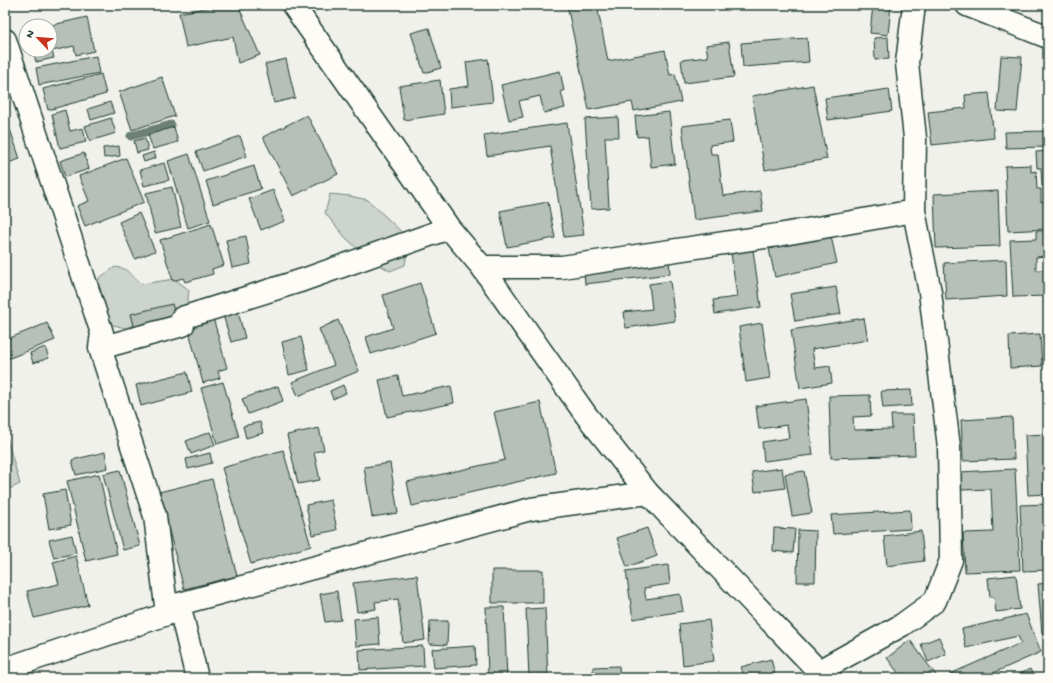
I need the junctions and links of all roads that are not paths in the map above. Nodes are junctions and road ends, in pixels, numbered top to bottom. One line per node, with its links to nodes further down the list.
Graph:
1 (293, 5): 7 (street)
2 (914, 5): 6 (street)
3 (967, 5): 4 (street)
4 (1048, 37)
5 (5, 40): 9 (street)
6 (914, 211): 8 (street); 13 (street)
7 (449, 228): 8 (street); 9 (street)
8 (482, 267): 10 (street)
9 (100, 348): 11 (street)
10 (648, 493): 11 (street); 13 (street)
11 (173, 609): 12 (street); 14 (street)
12 (5, 669)
13 (822, 675)
14 (197, 678)

